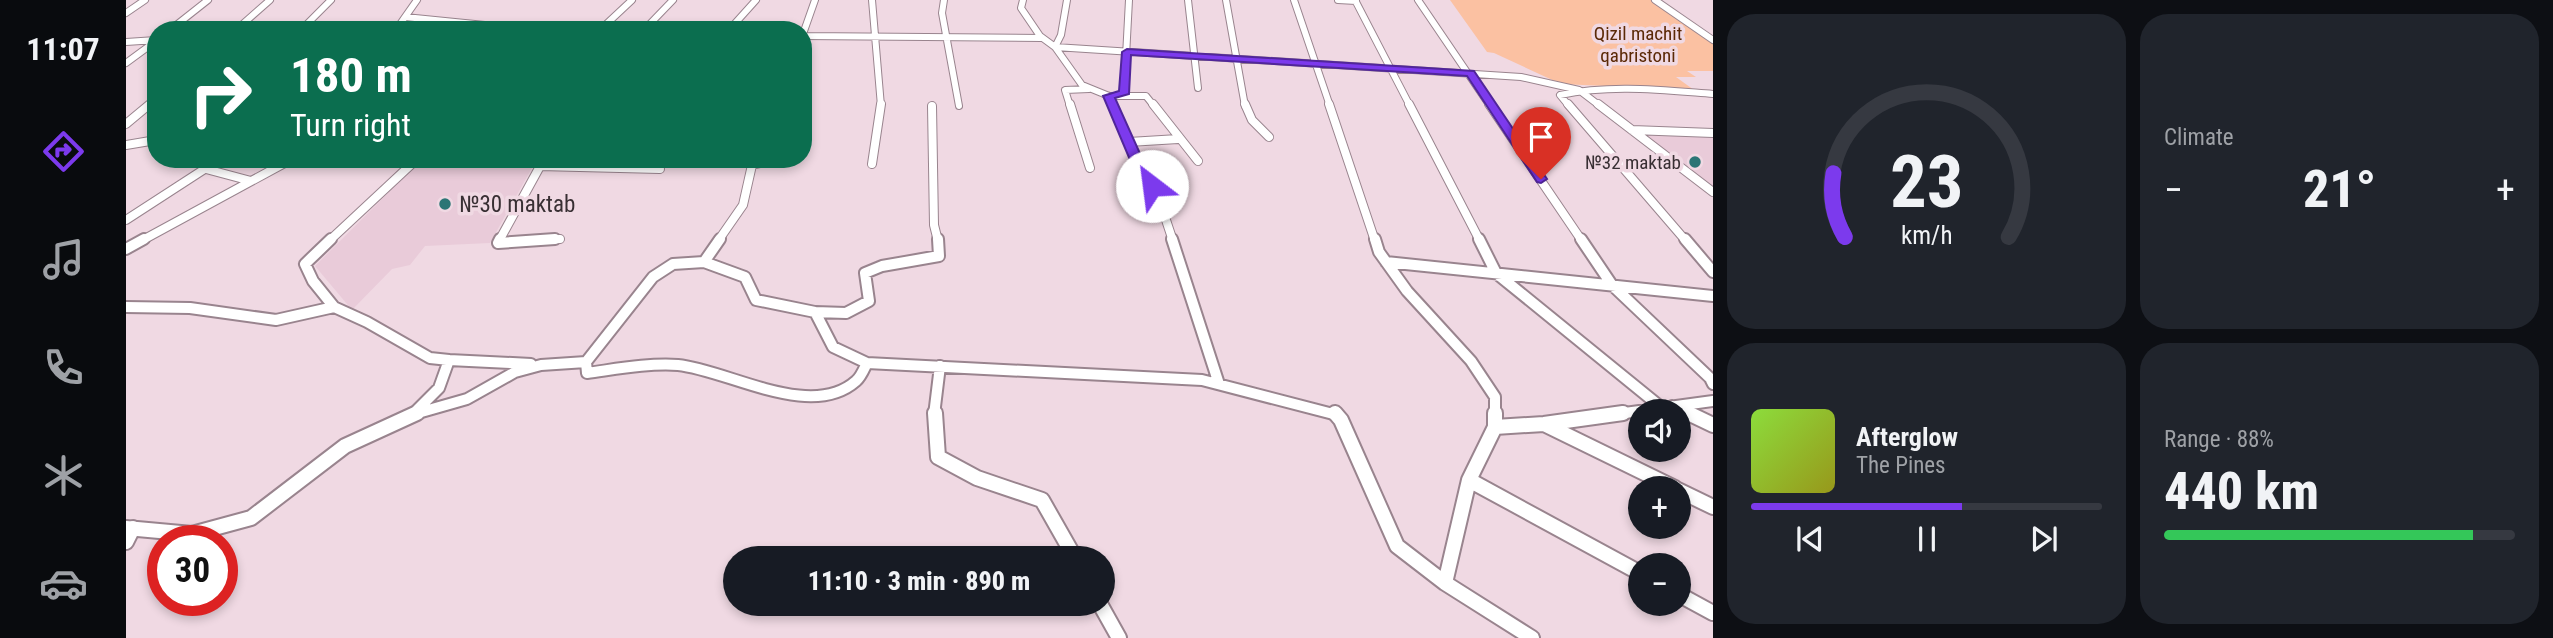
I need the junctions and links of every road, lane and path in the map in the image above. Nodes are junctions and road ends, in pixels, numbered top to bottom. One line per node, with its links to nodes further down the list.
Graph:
1 (145, 0): 22 (street)
2 (208, 0): 24 (street)
3 (270, 0): 25 (street)
4 (331, 0): 26 (street)
5 (417, 0): 23 (street)
6 (632, 0): 29 (street)
7 (673, 0): 30 (street)
8 (757, 0): 31 (street)
9 (815, 0): 32 (street)
10 (872, 0): 34 (street)
11 (944, 0): 35 (street)
12 (1023, 0): 36 (street)
13 (1067, 0): 40 (street)
14 (1129, 0): 42 (street)
15 (1188, 0): 43 (street)
16 (1226, 0): 44 (street)
17 (1294, 0): 46 (street)
18 (1338, 0): 21 (street)
19 (1419, 0): 48 (street)
20 (1655, 0): 37 (street)
21 (1355, 1): 47 (street)
22 (126, 13)
23 (405, 17): 27 (street); 28 (street)
24 (181, 21)
25 (246, 21)
26 (310, 21)
27 (402, 21)
28 (445, 21)
29 (610, 21)
30 (653, 21)
31 (737, 21)
32 (808, 21)
33 (812, 35): 34 (street)
34 (873, 36): 35 (street); 67 (street)
35 (948, 37): 36 (street); 57 (street)
36 (1042, 38): 40 (street)
37 (1713, 40)
38 (147, 41): 39 (street)
39 (126, 42)
40 (1055, 47): 42 (street); 50 (street)
41 (147, 48): 45 (street)
42 (1127, 52): 43 (street); 52 (street)
43 (1195, 56): 44 (street); 49 (street)
44 (1238, 59): 46 (street); 61 (street)
45 (126, 63)
46 (1315, 64): 47 (street); 82 (street)
47 (1391, 68): 48 (street); 84 (street)
48 (1470, 74): 51 (street); 85 (street)
49 (1198, 88)
50 (1089, 89): 54 (street); 73 (street)
51 (1578, 90): 53 (street); 59 (street); 83 (street)
52 (1124, 94): 54 (street); 62 (street)
53 (1713, 94)
54 (1109, 96): 64 (street)
55 (147, 106): 58 (street)
56 (932, 106): 89 (street)
57 (959, 106)
58 (126, 124)
59 (1632, 130): 60 (street); 77 (street)
60 (1713, 133)
61 (1269, 136)
62 (1178, 139): 64 (street); 66 (street)
63 (147, 142): 65 (street)
64 (1129, 142): 95 (street)
65 (126, 145)
66 (1198, 160)
67 (872, 164)
68 (275, 168): 76 (street)
69 (406, 168): 88 (street)
70 (539, 168): 79 (street)
71 (640, 168): 75 (street)
72 (751, 168): 81 (street)
73 (1090, 168)
74 (206, 169): 76 (street); 78 (street)
75 (660, 169)
76 (251, 181): 80 (street)
77 (1713, 191)
78 (126, 220)
79 (560, 239)
80 (126, 249)
81 (704, 262): 89 (street); 91 (street)
82 (1386, 262): 84 (street); 105 (street)
83 (1713, 272)
84 (1496, 273): 85 (street); 97 (street)
85 (1612, 285): 86 (street); 96 (street)
86 (1713, 296)
87 (126, 307): 88 (street)
88 (334, 307): 90 (street)
89 (816, 312): 92 (street)
90 (449, 360): 93 (street); 101 (street)
91 (586, 362): 92 (street); 93 (street)
92 (867, 363): 94 (street)
93 (541, 365): 101 (street)
94 (940, 366): 95 (street); 112 (street)
95 (1219, 384): 114 (street)
96 (1713, 384)
97 (1657, 399)
98 (1713, 401): 99 (street)
99 (1691, 404)
100 (1628, 412): 103 (street)
101 (411, 415): 110 (street)
102 (1691, 416): 104 (street)
103 (1544, 424): 105 (street); 106 (street)
104 (1713, 425)
105 (1495, 427): 107 (street)
106 (1650, 476)
107 (1469, 480): 113 (street); 114 (street)
108 (1691, 496): 109 (street)
109 (1713, 507)
110 (129, 528): 111 (street)
111 (126, 542)
112 (1068, 546)
113 (1628, 566)
114 (1445, 583): 119 (street)
115 (1691, 601): 116 (street)
116 (1713, 613)
117 (1107, 616): 118 (street)
118 (1119, 638)
119 (1532, 638)

